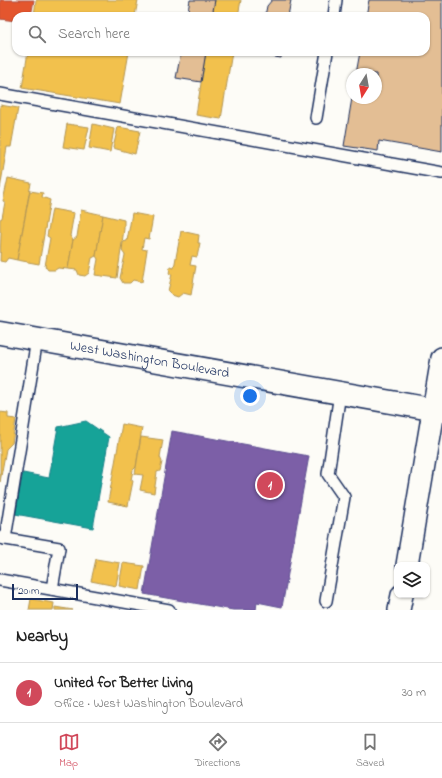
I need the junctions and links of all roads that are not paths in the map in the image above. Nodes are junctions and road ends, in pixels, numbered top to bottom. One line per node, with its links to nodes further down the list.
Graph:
1 (336, 0): 2 (lane)
2 (334, 12)
3 (326, 56): 5 (lane)
4 (0, 94): 6 (lane)
5 (316, 118)
6 (442, 173)
7 (0, 332): 8 (street, West Washington Boulevard)
8 (38, 339): 10 (street, West Washington Boulevard); 12 (lane)
9 (442, 358): 11 (street)
10 (340, 393): 11 (street, West Washington Boulevard); 17 (lane)
11 (438, 410): 13 (street)
12 (2, 539): 15 (lane)
13 (408, 562)
14 (0, 580): 15 (lane)
15 (52, 589): 18 (lane)
16 (401, 598): 19 (street)
17 (326, 601)
18 (169, 610)
19 (399, 610)

